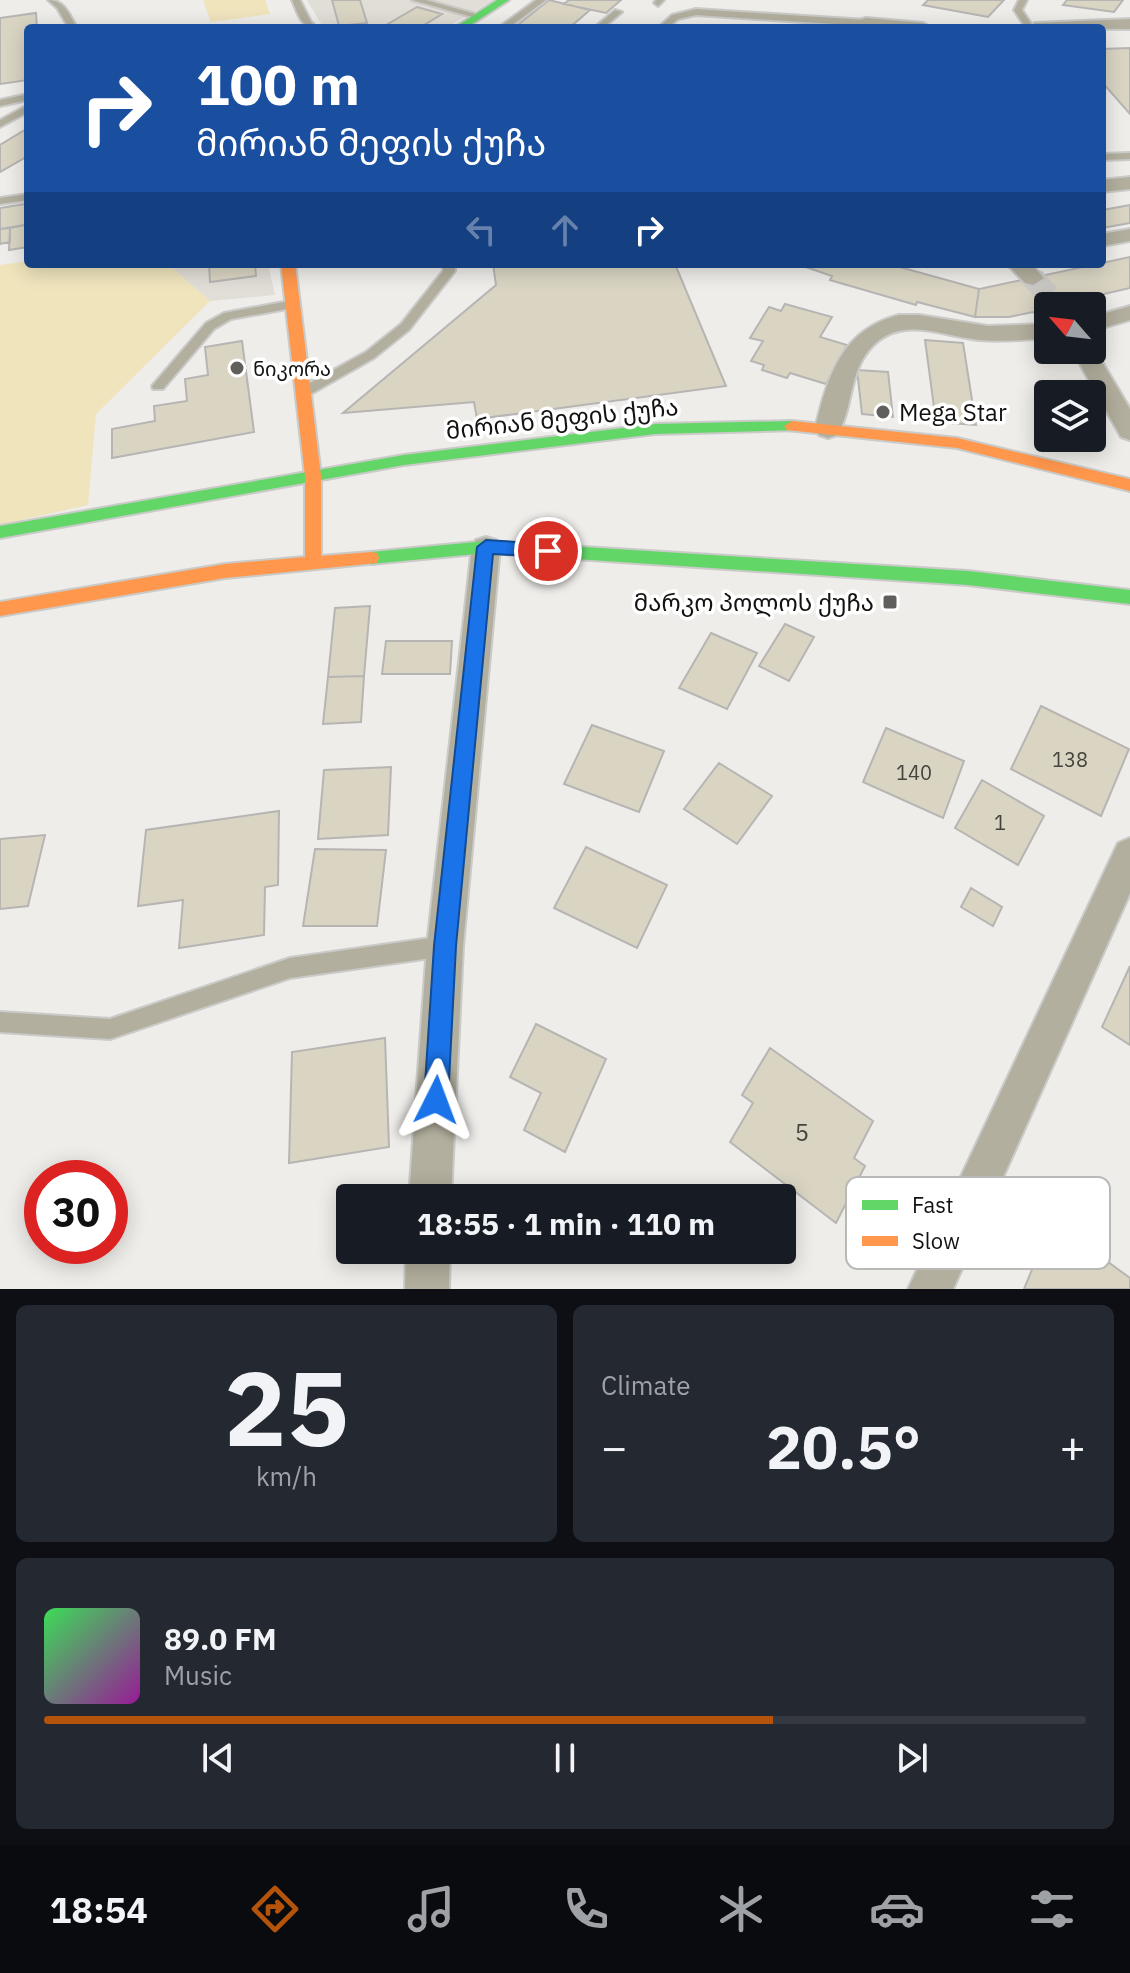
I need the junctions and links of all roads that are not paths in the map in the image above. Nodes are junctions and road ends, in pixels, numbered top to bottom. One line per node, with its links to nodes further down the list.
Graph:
1 (52, 0): 10 (lane)
2 (296, 0): 11 (lane)
3 (416, 0): 9 (lane)
4 (504, 0): 9 (street)
5 (542, 0): 13 (lane)
6 (1023, 0): 18 (lane)
7 (883, 8): 17 (street)
8 (618, 12): 14 (lane)
9 (479, 16): 12 (street)
10 (71, 24)
11 (308, 24)
12 (466, 24)
13 (508, 24)
14 (603, 24)
15 (667, 24): 16 (lane)
16 (842, 24)
17 (868, 24)
18 (1030, 24)
19 (1130, 24): 20 (street)
20 (1106, 25)
21 (24, 98): 22 (lane)
22 (0, 103)
23 (24, 110): 24 (lane)
24 (0, 124)
25 (1130, 156): 26 (lane)
26 (1106, 157)
27 (1130, 183): 28 (street)
28 (1106, 186)
29 (24, 198): 30 (lane)
30 (0, 201)
31 (1130, 235): 32 (street)
32 (1106, 239)
33 (289, 268): 35 (street)
34 (449, 268): 41 (lane)
35 (294, 304): 40 (lane); 41 (street)
36 (1130, 313): 37 (street)
37 (1106, 320)
38 (1034, 331): 42 (street)
39 (1092, 364): 43 (street)
40 (158, 386)
41 (304, 392): 44 (street)
42 (828, 429): 44 (street, მირიან მეფის ქუჩა); 45 (street, მირიან მეფის ქუჩა)
43 (1130, 431)
44 (313, 476): 46 (street, მირიან მეფის ქუჩა); 48 (street)
45 (1130, 485)
46 (0, 532)
47 (486, 547): 48 (street); 49 (street); 52 (street)
48 (313, 561): 50 (street)
49 (1130, 597)
50 (0, 609)
51 (1130, 854): 54 (street)
52 (445, 946): 53 (lane); 55 (street)
53 (0, 1022)
54 (981, 1177)
55 (431, 1184)
56 (428, 1264): 58 (street)
57 (939, 1269): 59 (street)
58 (427, 1289)
59 (930, 1289)

